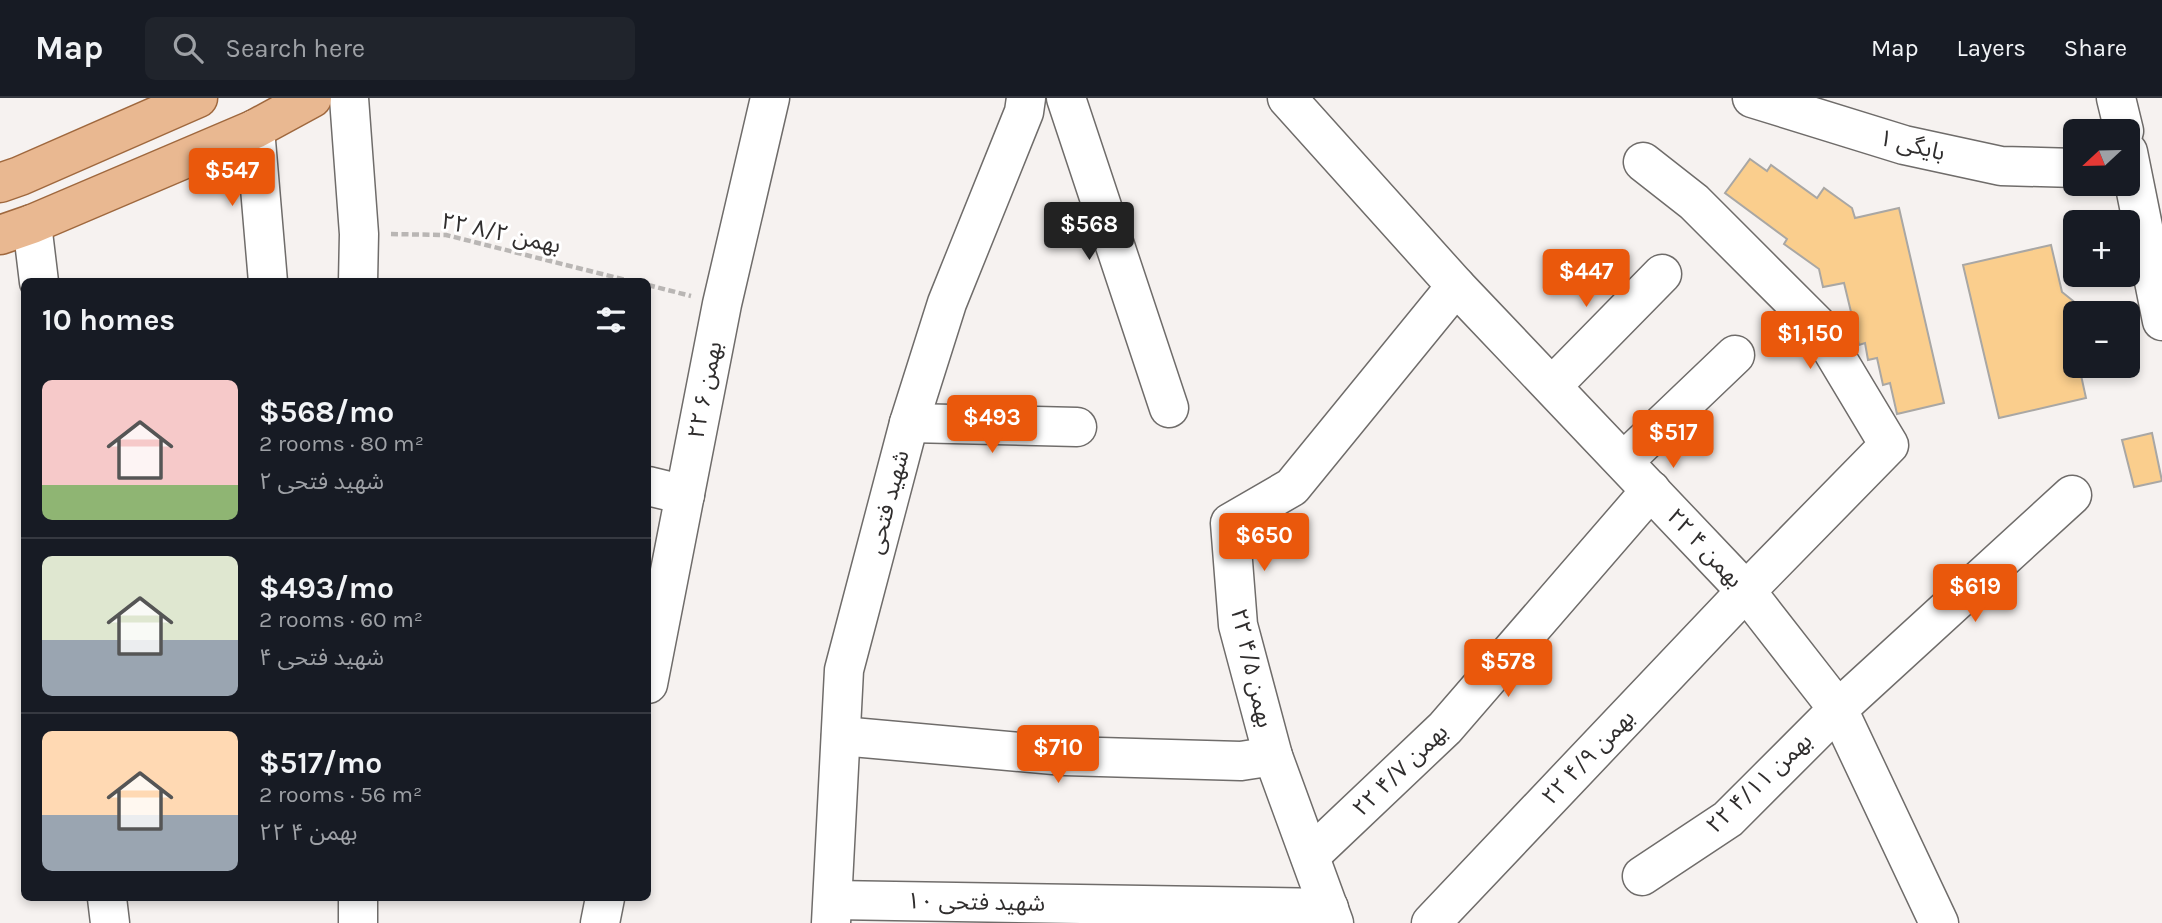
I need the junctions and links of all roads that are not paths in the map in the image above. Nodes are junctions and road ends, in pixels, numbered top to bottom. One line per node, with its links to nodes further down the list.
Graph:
1 (198, 98): 14 (main road)
2 (312, 98): 11 (main road)
3 (349, 98): 20 (street)
4 (770, 98): 31 (street, ۲۲ بهمن ۶)
5 (1026, 98): 26 (street, شهید فتحی)
6 (1066, 98): 25 (street)
7 (1287, 98): 21 (street, ۲۲ بهمن ۴)
8 (1752, 98): 13 (street, بایگی ۱)
9 (2116, 98): 10 (street)
10 (2121, 119)
11 (255, 129): 16 (main road); 19 (street)
12 (1643, 162): 33 (street, ۲۲ بهمن ۴/۹)
13 (2063, 168)
14 (0, 183)
15 (2140, 183): 22 (street)
16 (16, 230): 18 (street)
17 (1662, 274): 24 (street)
18 (37, 278)
19 (268, 278)
20 (358, 278)
21 (1457, 286): 24 (street, ۲۲ بهمن ۴); 37 (street, ۲۲ بهمن ۴/۵)
22 (2162, 321)
23 (1735, 355): 28 (street)
24 (1552, 386): 28 (street, ۲۲ بهمن ۴)
25 (1169, 408)
26 (909, 423): 27 (street); 36 (street, شهید فتحی)
27 (1077, 427)
28 (1624, 461): 30 (street, ۲۲ بهمن ۴)
29 (651, 487): 31 (street)
30 (1651, 490): 33 (street, ۲۲ بهمن ۴); 38 (street, ۲۲ بهمن ۴/۷)
31 (685, 495): 34 (street, ۲۲ بهمن ۶)
32 (2072, 495): 35 (street, ۲۲ بهمن ۴/۱۱)
33 (1746, 591): 35 (street, ۲۲ بهمن ۴); 48 (street, ۲۲ بهمن ۴/۹)
34 (651, 669)
35 (1838, 709): 39 (street, ۲۲ بهمن ۴/۱۱); 49 (street, ۲۲ بهمن ۴)
36 (841, 736): 37 (street); 43 (street, شهید فتحی)
37 (1273, 756): 38 (street, ۲۲ بهمن ۴/۵)
38 (1310, 856): 44 (street, ۲۲ بهمن ۴/۵)
39 (1642, 876)
40 (107, 901): 45 (street)
41 (358, 901): 46 (street)
42 (604, 901): 47 (street)
43 (832, 911): 44 (street, شهید فتحی ۱۰)
44 (1332, 916)
45 (110, 923)
46 (358, 923)
47 (600, 923)
48 (1431, 923)
49 (1939, 923)

